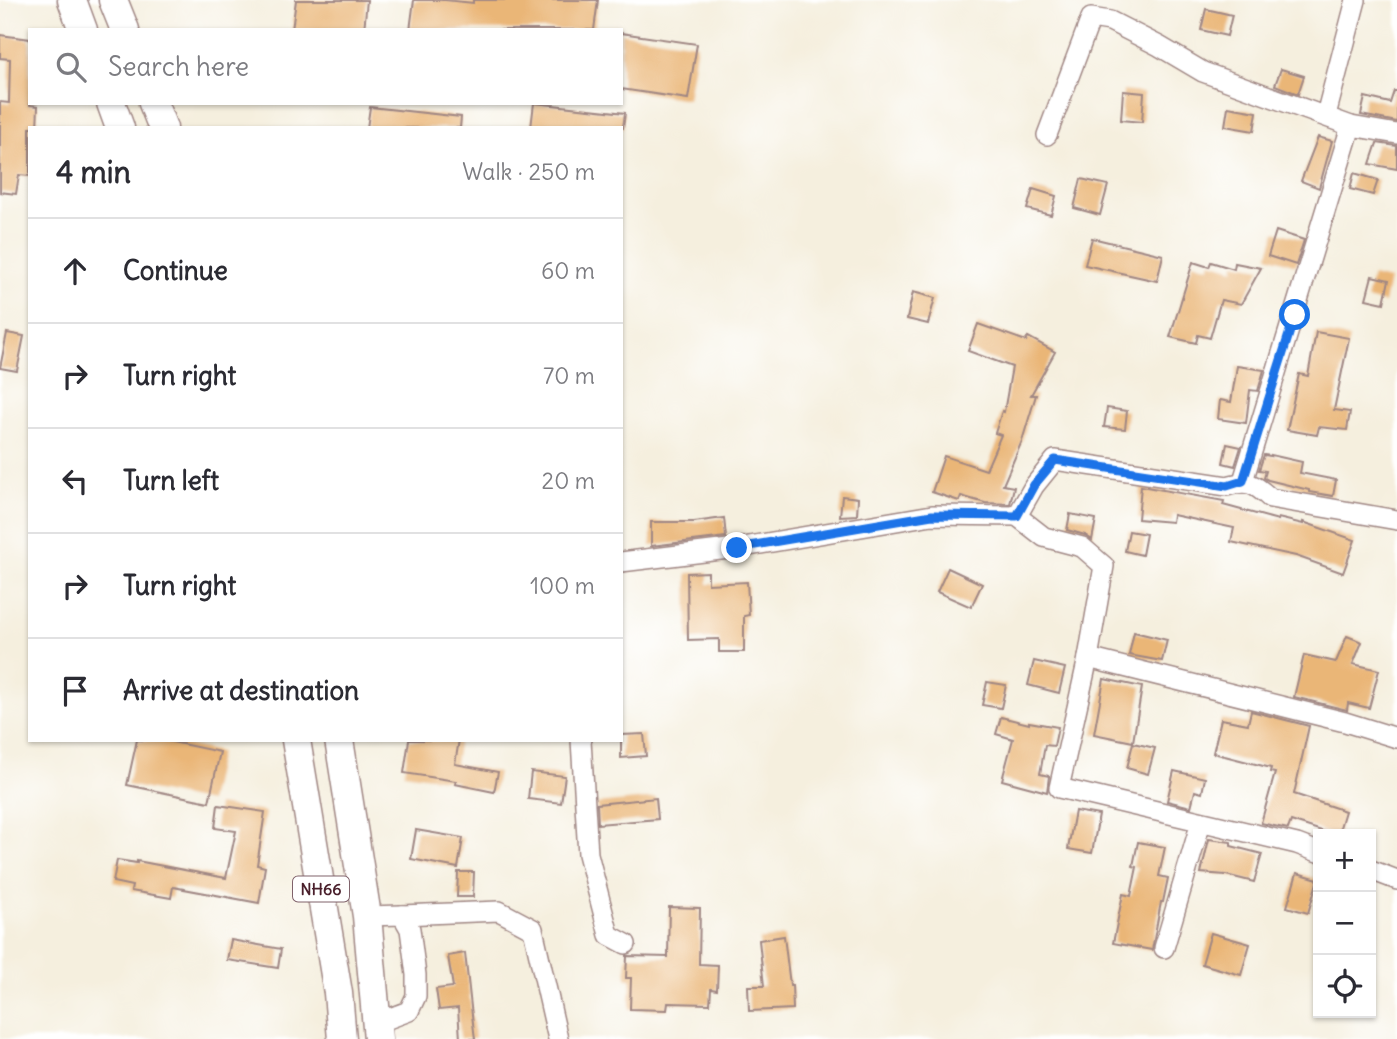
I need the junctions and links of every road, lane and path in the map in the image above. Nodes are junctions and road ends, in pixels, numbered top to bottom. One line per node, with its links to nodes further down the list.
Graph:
1 (72, 0): 4 (highway)
2 (113, 0): 5 (highway)
3 (1356, 0): 8 (street)
4 (82, 28)
5 (124, 28)
6 (112, 105): 9 (highway)
7 (154, 105): 10 (highway)
8 (1326, 115): 11 (street); 13 (street)
9 (119, 126)
10 (162, 126)
11 (1351, 126): 12 (street); 14 (street)
12 (1397, 134)
13 (1047, 135)
14 (1243, 481): 15 (street); 16 (street)
15 (1017, 516): 17 (street); 18 (street)
16 (1397, 520)
17 (623, 562)
18 (1088, 658): 19 (street); 23 (street)
19 (1397, 738)
20 (296, 742): 32 (highway, NH66)
21 (339, 742): 28 (highway, NH66)
22 (581, 742): 29 (street)
23 (1201, 821): 24 (street); 30 (street)
24 (1313, 850)
25 (1376, 872): 26 (street)
26 (1397, 880)
27 (402, 915): 28 (street); 31 (street); 33 (street)
28 (368, 916): 31 (highway, NH66)
29 (626, 944)
30 (1164, 948)
31 (378, 1031)
32 (342, 1039)
33 (558, 1039)

